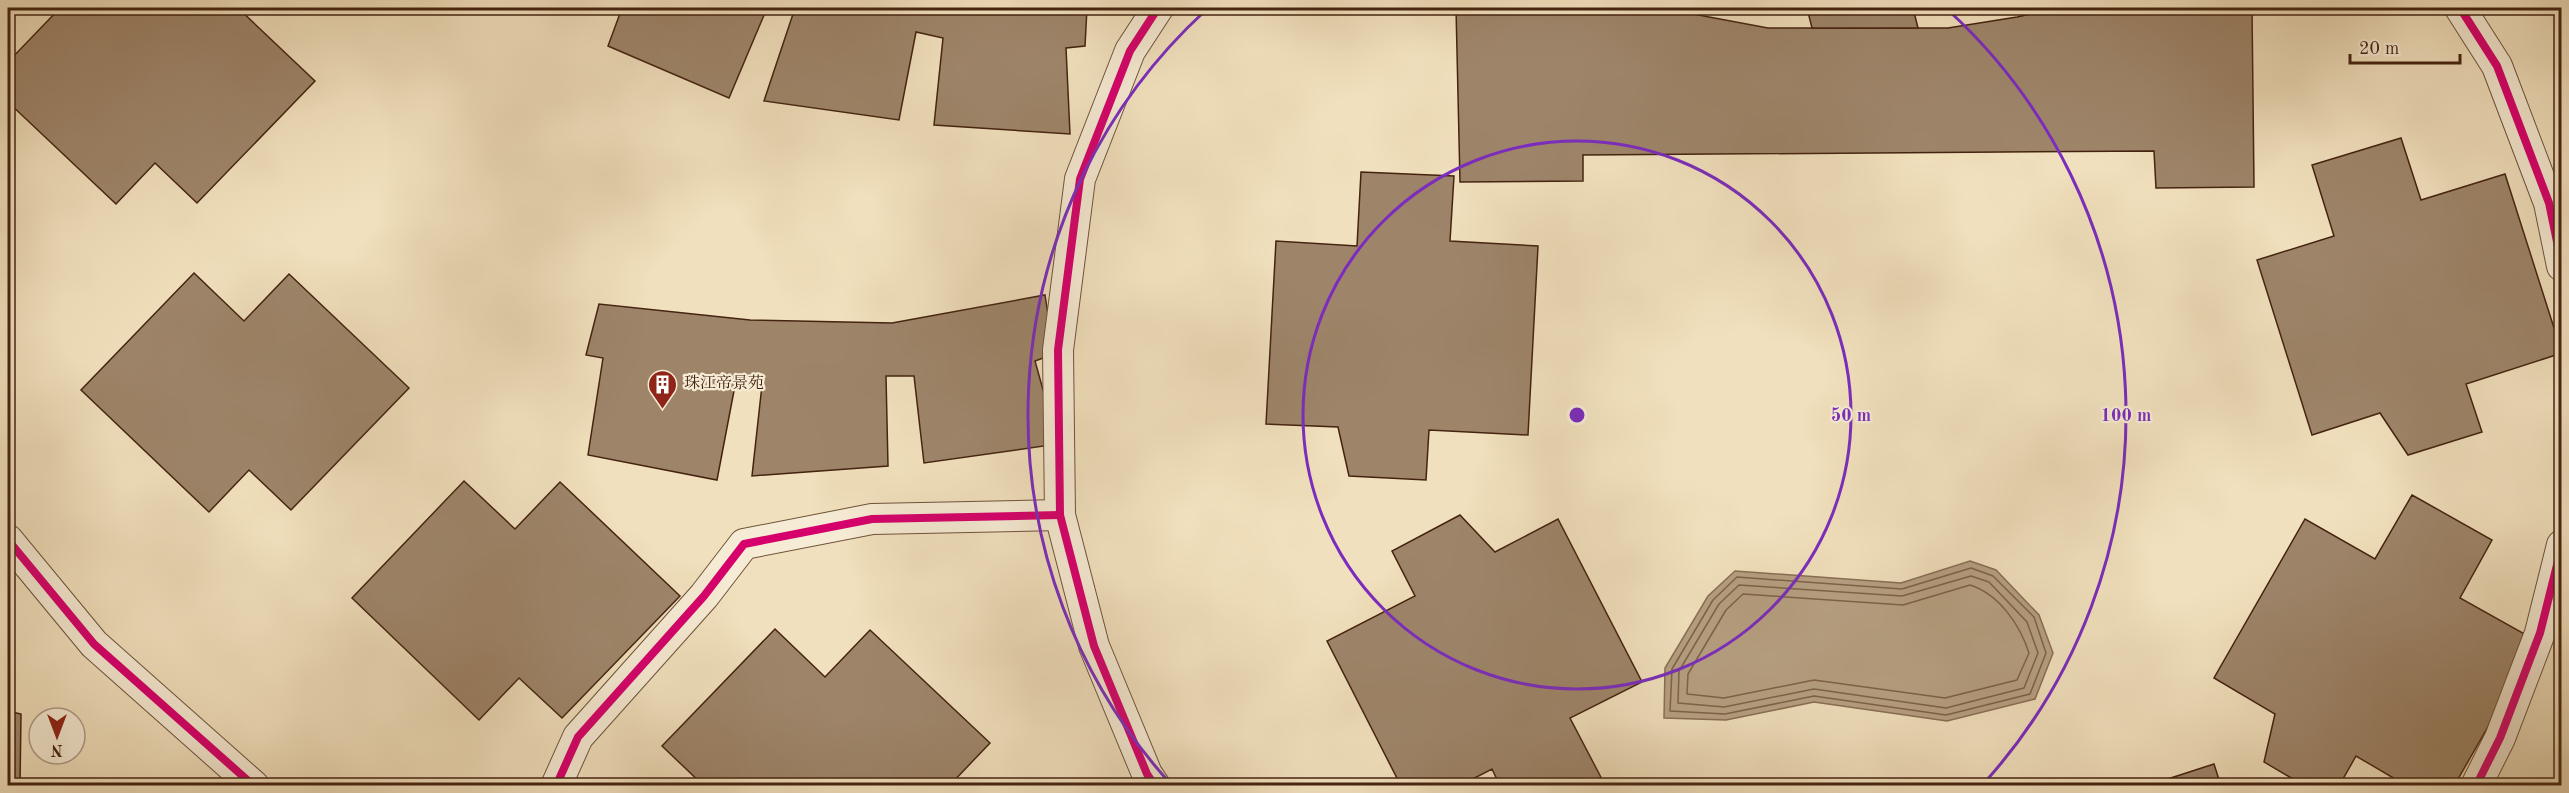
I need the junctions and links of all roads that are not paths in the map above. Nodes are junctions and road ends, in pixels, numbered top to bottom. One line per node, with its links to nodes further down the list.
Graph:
1 (1158, 8): 4 (street)
2 (2460, 8): 3 (street)
3 (2562, 266)
4 (1060, 516): 8 (street); 9 (street)
5 (8, 540): 7 (street)
6 (2562, 545): 10 (street)
7 (254, 786)
8 (556, 786)
9 (1155, 786)
10 (2476, 786)

